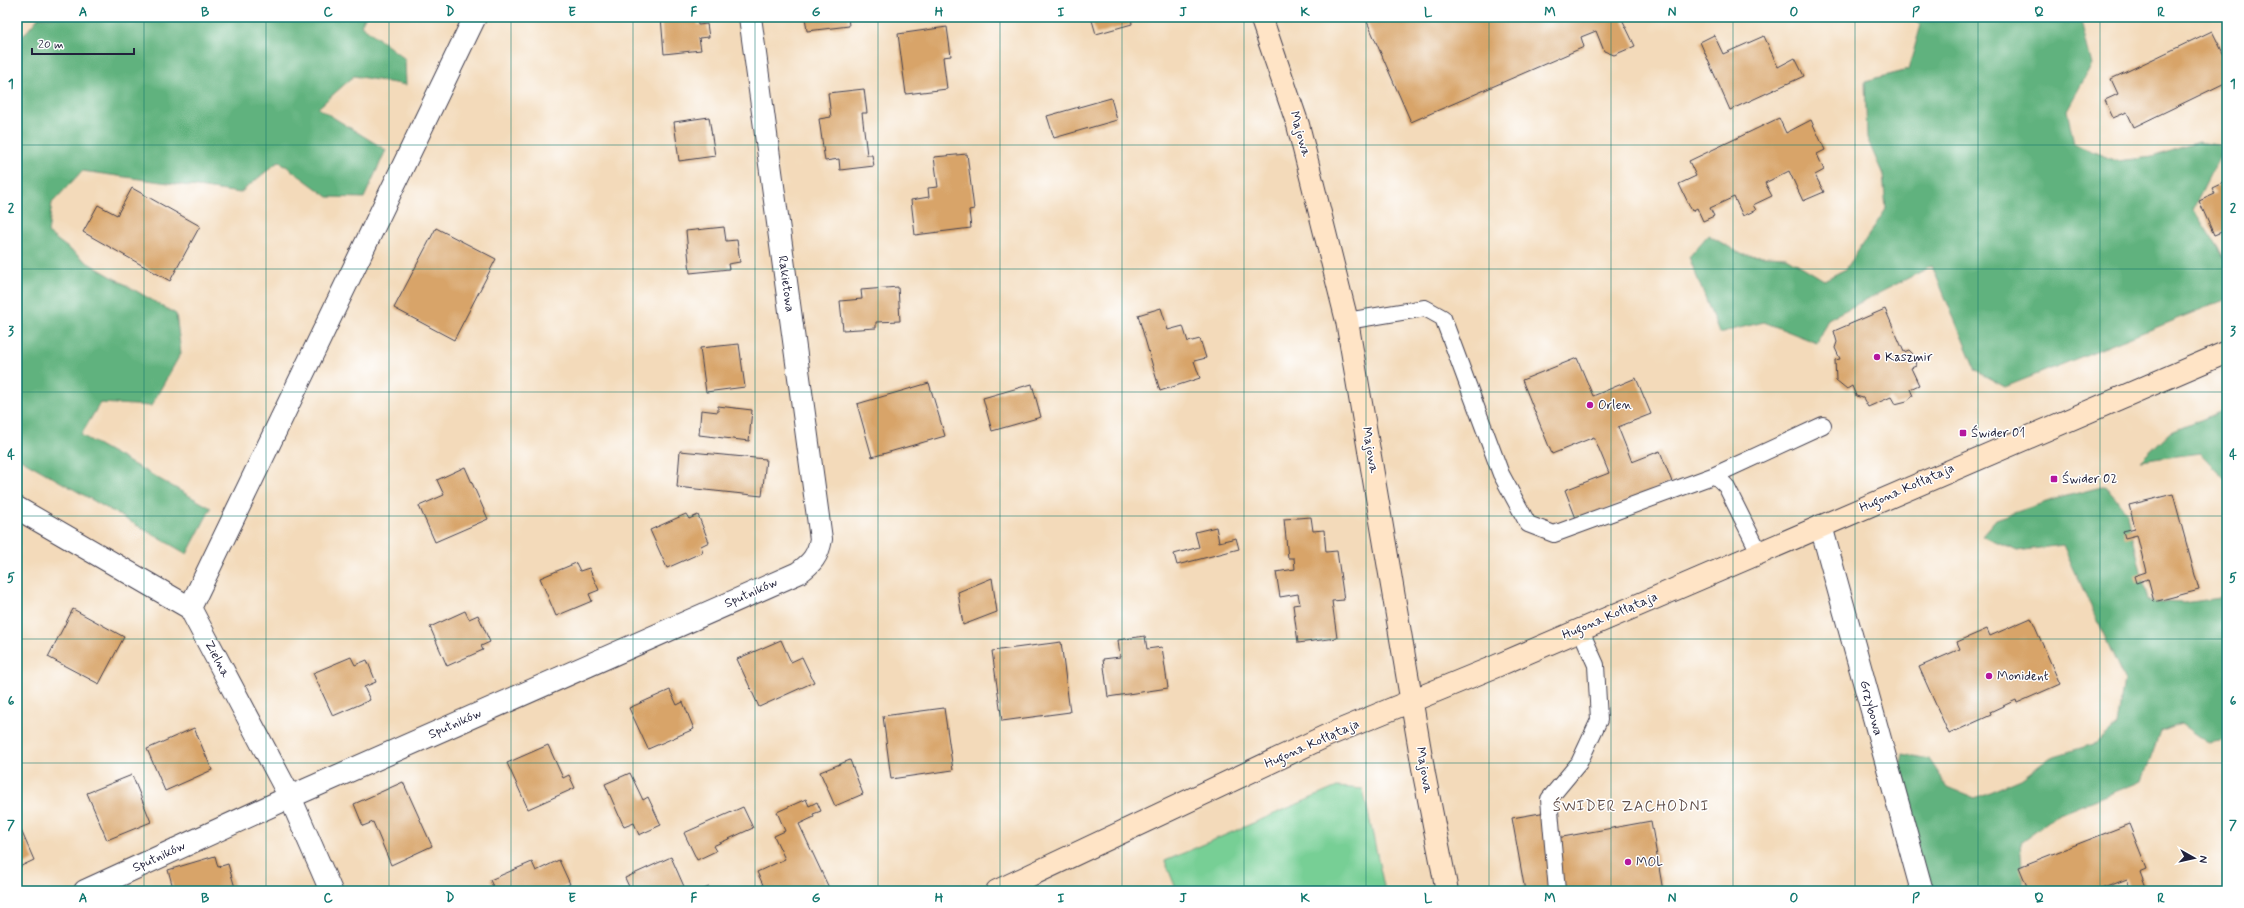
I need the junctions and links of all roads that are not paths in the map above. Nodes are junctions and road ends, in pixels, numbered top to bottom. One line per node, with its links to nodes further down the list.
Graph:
1 (475, 17): 12 (street)
2 (750, 17): 10 (street, Rakietowa)
3 (1262, 17): 4 (main road, Majowa)
4 (1347, 322): 7 (lane); 14 (main road, Majowa)
5 (2227, 352): 9 (main road, Hugona Kołłątaja)
6 (1823, 424): 7 (lane)
7 (1715, 474): 11 (lane)
8 (17, 508): 12 (street)
9 (1821, 526): 11 (main road, Hugona Kołłątaja); 21 (street, Grzybowa)
10 (819, 552): 15 (street, Sputników)
11 (1759, 552): 13 (main road, Hugona Kołłątaja)
12 (190, 608): 15 (street, Zielna)
13 (1580, 629): 14 (main road, Hugona Kołłątaja); 20 (lane)
14 (1413, 702): 18 (main road, Hugona Kołłątaja); 19 (main road, Majowa)
15 (290, 797): 16 (street, Sputników); 17 (street, Zielna)
16 (85, 891)
17 (331, 891)
18 (997, 891)
19 (1447, 891)
20 (1558, 891)
21 (1922, 891)

